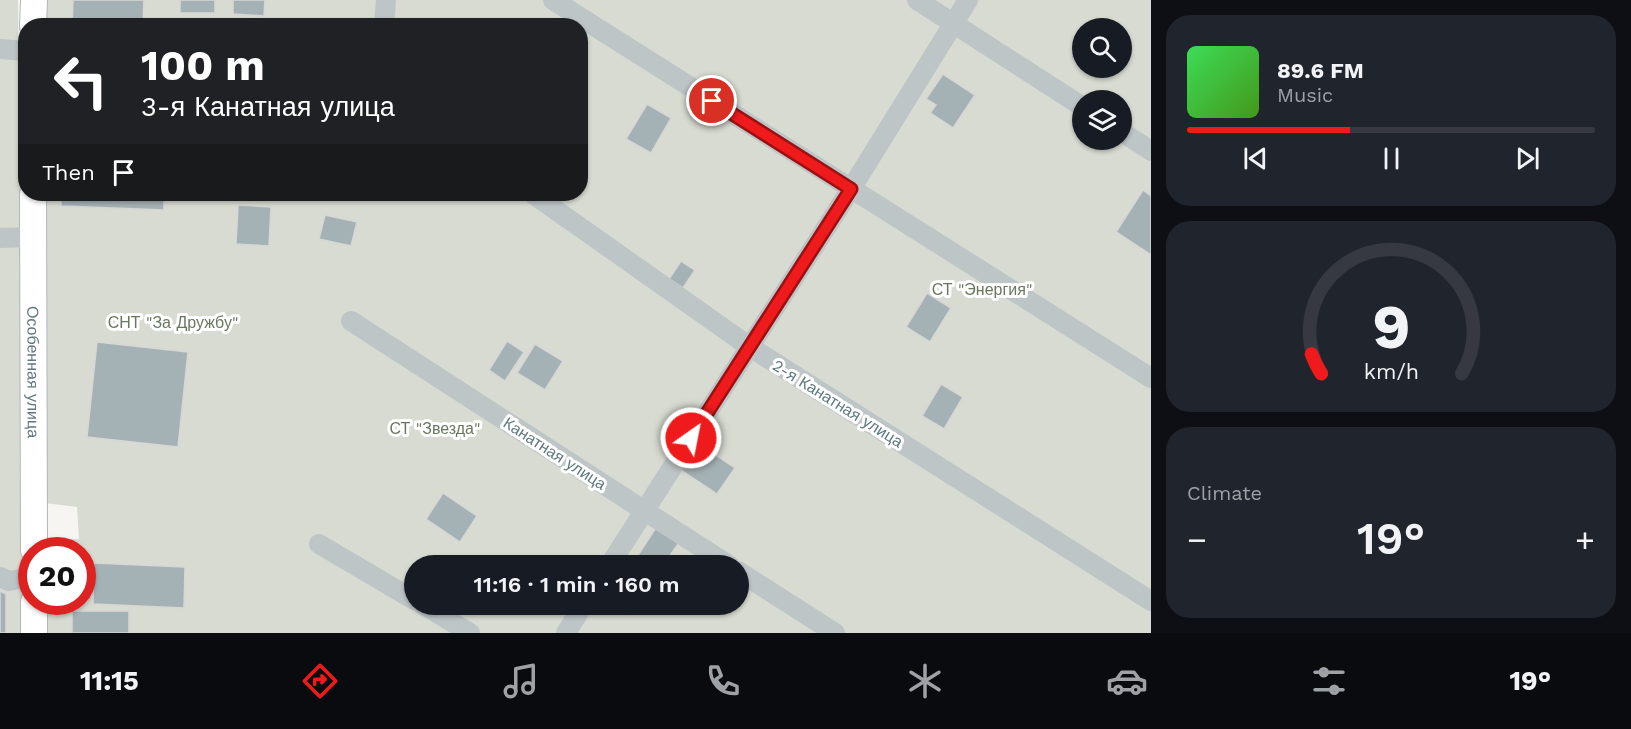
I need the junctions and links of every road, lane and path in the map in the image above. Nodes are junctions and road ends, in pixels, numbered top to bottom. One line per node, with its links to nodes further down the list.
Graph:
1 (34, 0): 6 (main road)
2 (386, 0): 7 (lane)
3 (553, 0): 8 (lane)
4 (916, 0): 10 (lane)
5 (968, 0): 10 (lane)
6 (33, 18)
7 (385, 18)
8 (581, 18)
9 (588, 22): 16 (lane)
10 (953, 24): 13 (lane); 16 (lane)
11 (0, 49): 12 (lane)
12 (18, 50)
13 (1072, 100)
14 (1132, 139): 15 (lane)
15 (1151, 151)
16 (851, 189): 22 (lane); 23 (lane)
17 (33, 201): 19 (main road, Особенная улица)
18 (543, 201): 22 (lane, 2-я Канатная улица)
19 (34, 237): 20 (lane); 25 (main road, Особенная улица)
20 (0, 238)
21 (351, 321): 24 (lane, Канатная улица)
22 (750, 347): 24 (lane); 33 (lane, 2-я Канатная улица)
23 (1151, 378)
24 (644, 511): 27 (lane); 28 (lane, Канатная улица)
25 (34, 537)
26 (319, 543): 32 (lane)
27 (616, 555)
28 (713, 555)
29 (0, 577): 31 (lane)
30 (749, 578): 40 (lane)
31 (18, 579)
32 (404, 594)
33 (1151, 601)
34 (34, 615): 37 (main road)
35 (440, 615): 38 (lane)
36 (577, 615): 39 (lane)
37 (34, 633)
38 (470, 633)
39 (566, 633)
40 (835, 633)

